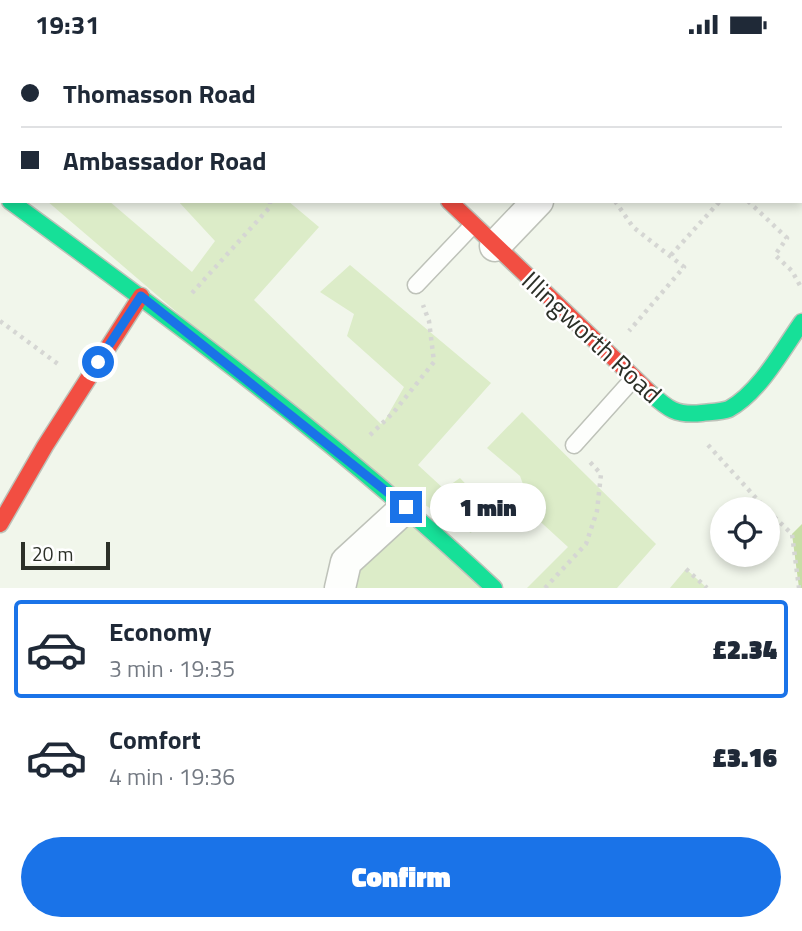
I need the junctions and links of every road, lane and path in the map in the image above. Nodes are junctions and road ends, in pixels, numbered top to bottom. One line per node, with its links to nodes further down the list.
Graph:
1 (13, 203): 13 (street)
2 (270, 203): 14 (path)
3 (451, 203): 8 (street, Illingworth Road)
4 (536, 203): 9 (street)
5 (616, 203): 10 (path)
6 (718, 203): 10 (path)
7 (750, 203): 12 (path)
8 (473, 225): 9 (street, Illingworth Road); 11 (lane)
9 (495, 246): 17 (street, Illingworth Road)
10 (671, 255): 17 (path)
11 (416, 285): 22 (path)
12 (802, 290)
13 (141, 296): 14 (street); 19 (street)
14 (169, 318): 22 (street)
15 (0, 321): 19 (path)
16 (802, 322): 20 (street, Illingworth Road)
17 (608, 355): 18 (street, Illingworth Road)
18 (635, 378): 20 (street, Illingworth Road); 21 (lane)
19 (84, 384): 26 (street)
20 (682, 415): 23 (path)
21 (574, 445): 30 (path)
22 (346, 457): 24 (street)
23 (755, 497)
24 (406, 507): 28 (street); 29 (street)
25 (780, 522): 32 (path)
26 (0, 524)
27 (686, 569): 31 (path)
28 (340, 588)
29 (494, 588)
30 (545, 588)
31 (707, 588)
32 (799, 588)

